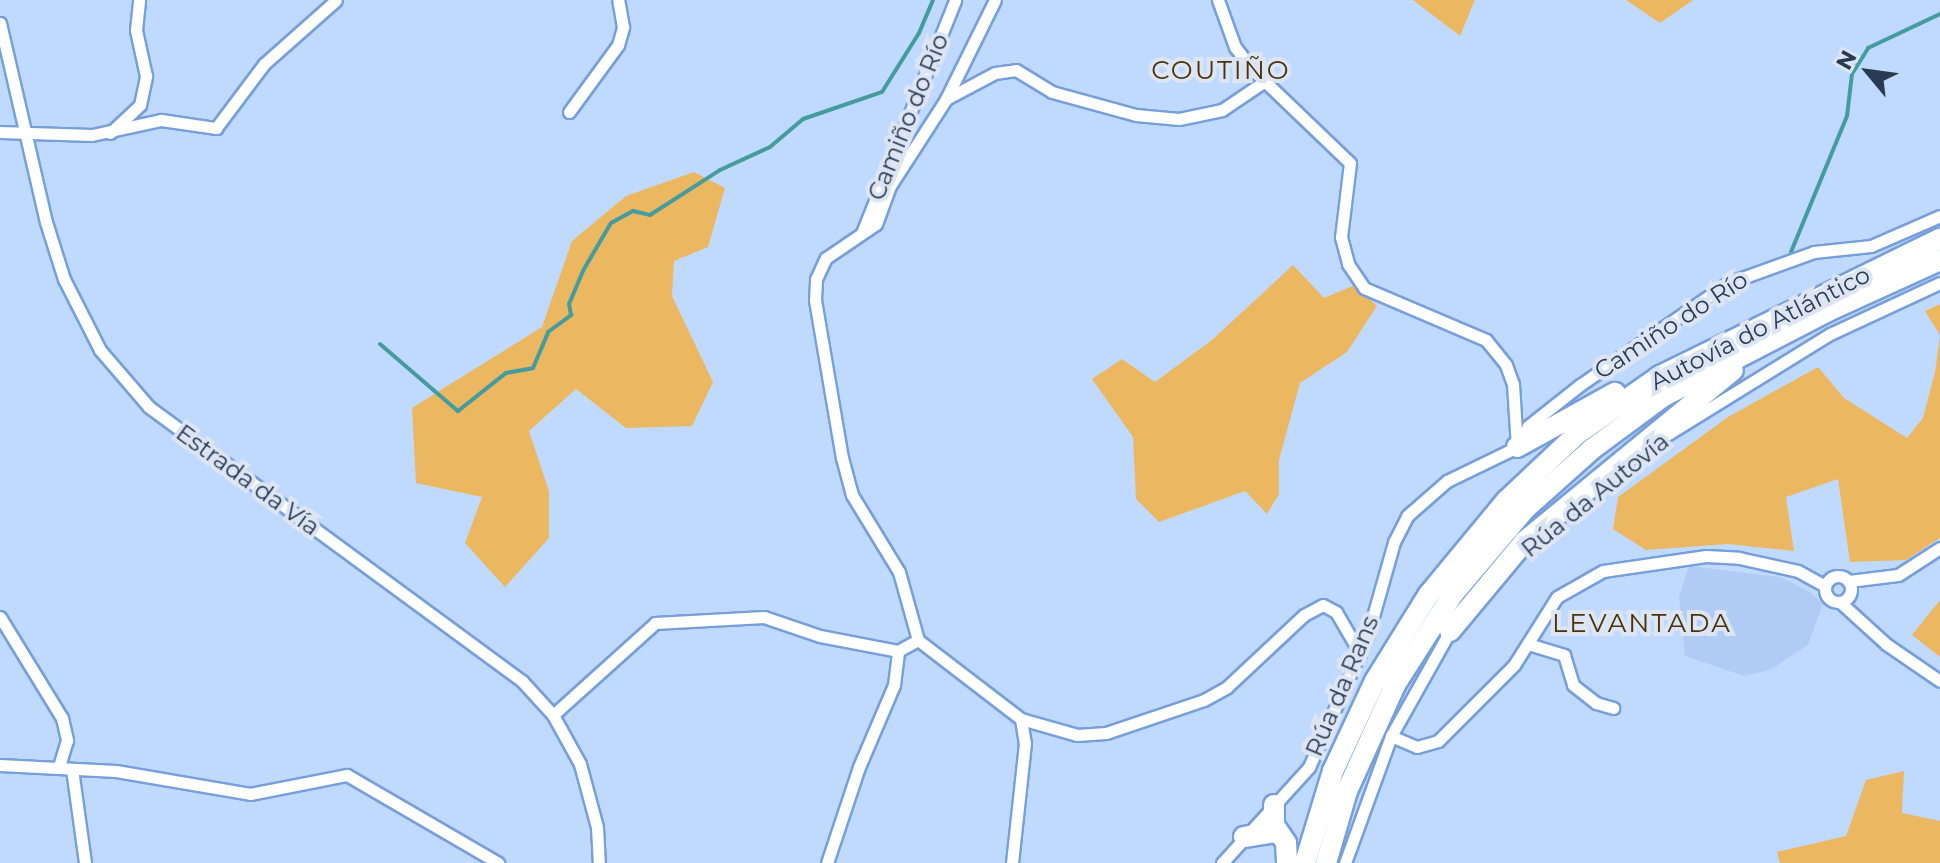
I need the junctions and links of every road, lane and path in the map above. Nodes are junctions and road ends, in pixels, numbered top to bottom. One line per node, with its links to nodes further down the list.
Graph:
1 (139, 0): 12 (street)
2 (336, 0): 12 (street)
3 (618, 0): 10 (street)
4 (955, 0): 15 (street, Camiño do Río)
5 (995, 0): 9 (street)
6 (1218, 0): 8 (street)
7 (0, 23): 13 (street, Estrada da Vía)
8 (1268, 79): 9 (street); 21 (street)
9 (946, 99): 15 (street)
10 (569, 112)
11 (0, 132): 13 (street)
12 (109, 133): 13 (street)
13 (25, 137): 34 (street, Estrada da Vía)
14 (1940, 216): 21 (street, Camiño do Río)
15 (862, 233): 28 (street)
16 (1940, 239): 20 (highway, Autovía do Atlántico)
17 (1940, 260): 19 (highway, Autovía do Atlántico)
18 (1937, 283): 27 (street, Rúa da Autovía)
19 (1828, 311): 27 (highway); 51 (highway, Autovía do Atlántico)
20 (1660, 376): 21 (highway); 50 (highway, Autovía do Atlántico)
21 (1517, 447): 31 (street, Rúa da Rans)
22 (1940, 548): 23 (street)
23 (1849, 581): 24 (street); 25 (street)
24 (1825, 586): 25 (street); 29 (street)
25 (1841, 603): 32 (street)
26 (0, 617): 38 (street)
27 (1450, 631): 36 (street, Rúa da Autovía)
28 (918, 640): 30 (street); 35 (street)
29 (1528, 644): 33 (street); 36 (street)
30 (898, 651): 34 (street); 46 (street)
31 (1360, 653): 35 (street); 40 (street, Rúa da Rans)
32 (1940, 681)
33 (1613, 708)
34 (553, 715): 45 (street, Estrada da Vía)
35 (1021, 719): 47 (street)
36 (1391, 736): 52 (street, Rúa da Autovía)
37 (0, 765): 38 (street)
38 (59, 767): 39 (street)
39 (72, 769): 43 (street); 44 (street)
40 (1274, 805): 41 (highway); 42 (street, Rúa da Rans)
41 (1277, 832): 42 (highway); 49 (highway)
42 (1244, 837): 48 (street, Rúa da Rans)
43 (85, 863)
44 (498, 863)
45 (599, 863)
46 (827, 863)
47 (1012, 863)
48 (1222, 863)
49 (1287, 863)
50 (1305, 863)
51 (1326, 863)
52 (1345, 863)

